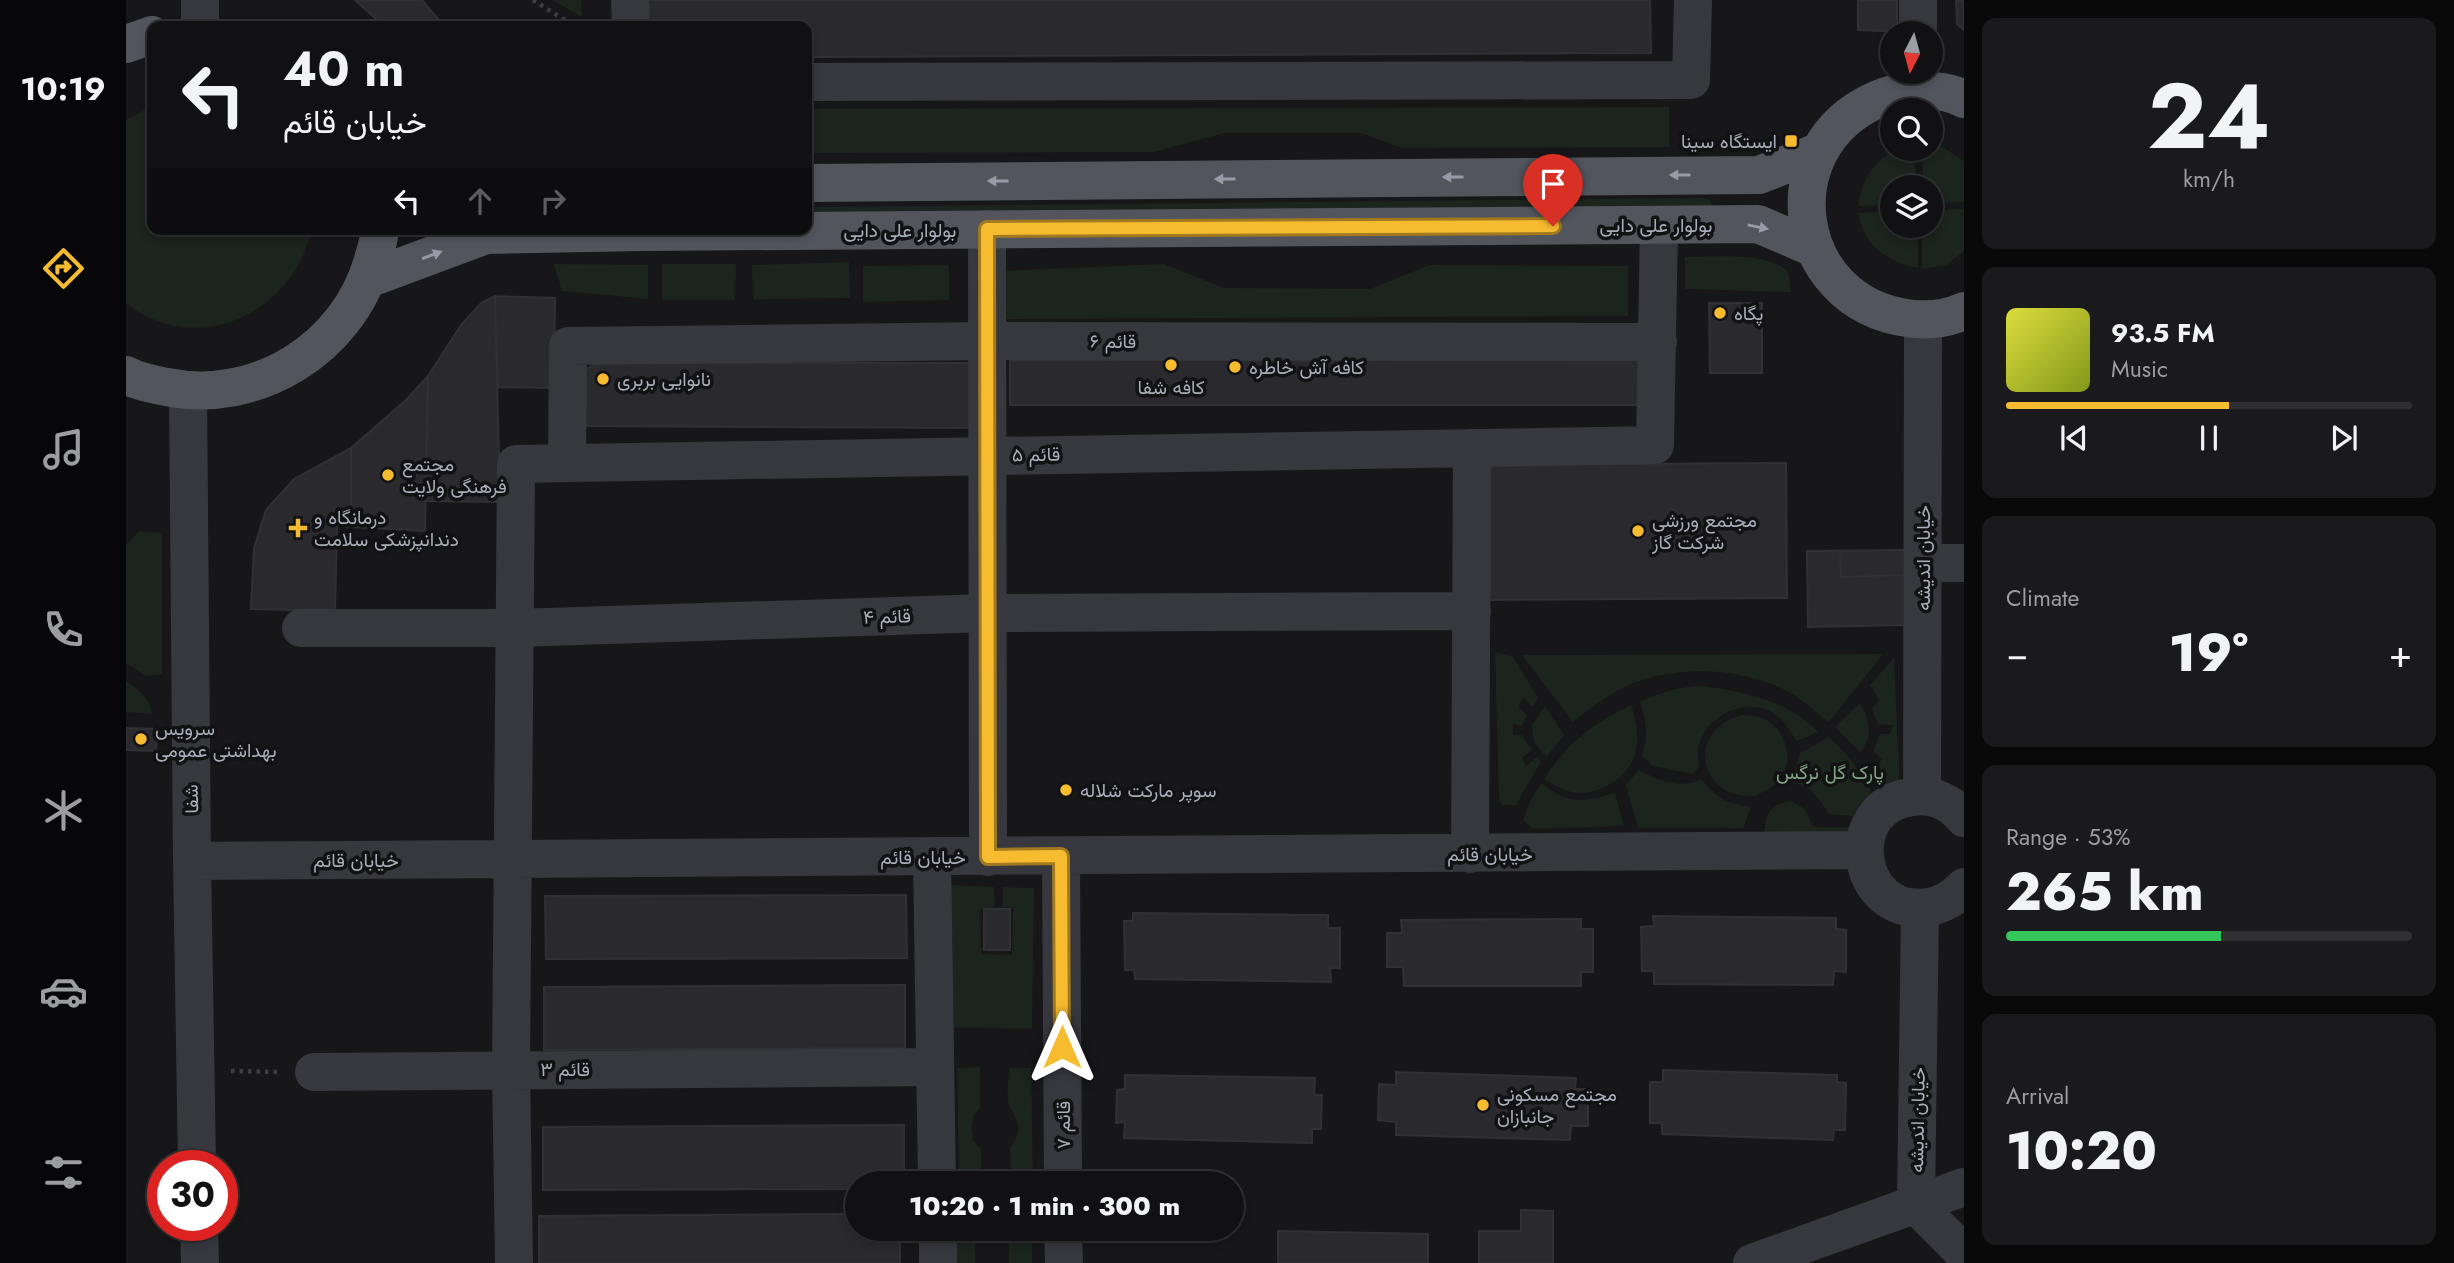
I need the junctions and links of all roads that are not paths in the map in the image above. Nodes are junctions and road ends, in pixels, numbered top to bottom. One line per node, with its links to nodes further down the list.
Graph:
1 (200, 0): 5 (street)
2 (631, 0): 6 (street)
3 (1693, 0): 10 (street)
4 (1918, 0): 7 (street)
5 (200, 21)
6 (631, 21)
7 (1918, 21)
8 (147, 37): 9 (main road)
9 (126, 44)
10 (812, 82)
11 (1911, 84): 14 (main road)
12 (1926, 84): 13 (main road)
13 (1964, 99)
14 (1818, 152): 15 (main road, one-way to 15); 21 (main road)
15 (812, 183)
16 (1659, 225): 17 (main road, بولوار علی دایی); 21 (main road, بولوار علی دایی, one-way to 21); 26 (street)
17 (987, 229): 18 (main road, بولوار علی دایی, one-way to 17); 25 (street)
18 (812, 231)
19 (379, 235): 22 (main road)
20 (528, 235): 22 (main road, بولوار علی دایی, one-way to 20)
21 (1814, 248): 24 (main road)
22 (368, 279): 28 (main road)
23 (1964, 311): 24 (main road)
24 (1923, 320): 32 (street, خیابان اندیشه)
25 (987, 341): 26 (street, قائم ۶); 30 (street); 31 (street, قائم ۶)
26 (1658, 342): 29 (street, قائم ۵)
27 (126, 375): 28 (main road)
28 (188, 391): 46 (street, شفا)
29 (1472, 448): 30 (street, قائم ۵); 34 (street)
30 (987, 454): 31 (street, قائم ۵); 35 (street)
31 (567, 462): 37 (street, قائم ۵)
32 (1923, 563): 33 (street); 38 (street, خیابان اندیشه)
33 (1964, 563)
34 (1472, 611): 35 (street, قائم ۴); 41 (street)
35 (988, 612): 37 (street, قائم ۴); 44 (street)
36 (302, 628): 37 (street, قائم ۴)
37 (515, 628): 45 (street)
38 (1922, 796): 39 (street); 40 (street)
39 (1964, 818)
40 (1863, 850): 41 (street, خیابان قائم); 48 (street)
41 (1470, 854): 42 (street, خیابان قائم)
42 (1061, 856): 44 (street, خیابان قائم); 54 (street, قائم ۷)
43 (932, 857): 44 (street, خیابان قائم); 45 (street, خیابان قائم); 49 (street)
44 (988, 857)
45 (513, 859): 46 (street, خیابان قائم); 50 (street)
46 (192, 861): 52 (street, شفا)
47 (1964, 887): 48 (street)
48 (1920, 908): 56 (street, خیابان اندیشه)
49 (935, 1067): 50 (street, قائم ۳); 53 (street)
50 (511, 1069): 51 (street, قائم ۳); 62 (street)
51 (314, 1072)
52 (197, 1150)
53 (937, 1171)
54 (1063, 1171)
55 (1964, 1187): 56 (street)
56 (1916, 1205): 60 (street); 65 (street)
57 (199, 1241): 61 (street)
58 (938, 1241): 63 (street)
59 (1063, 1241): 64 (street)
60 (1964, 1253)
61 (200, 1263)
62 (514, 1263)
63 (938, 1263)
64 (1063, 1263)
65 (1752, 1263)

